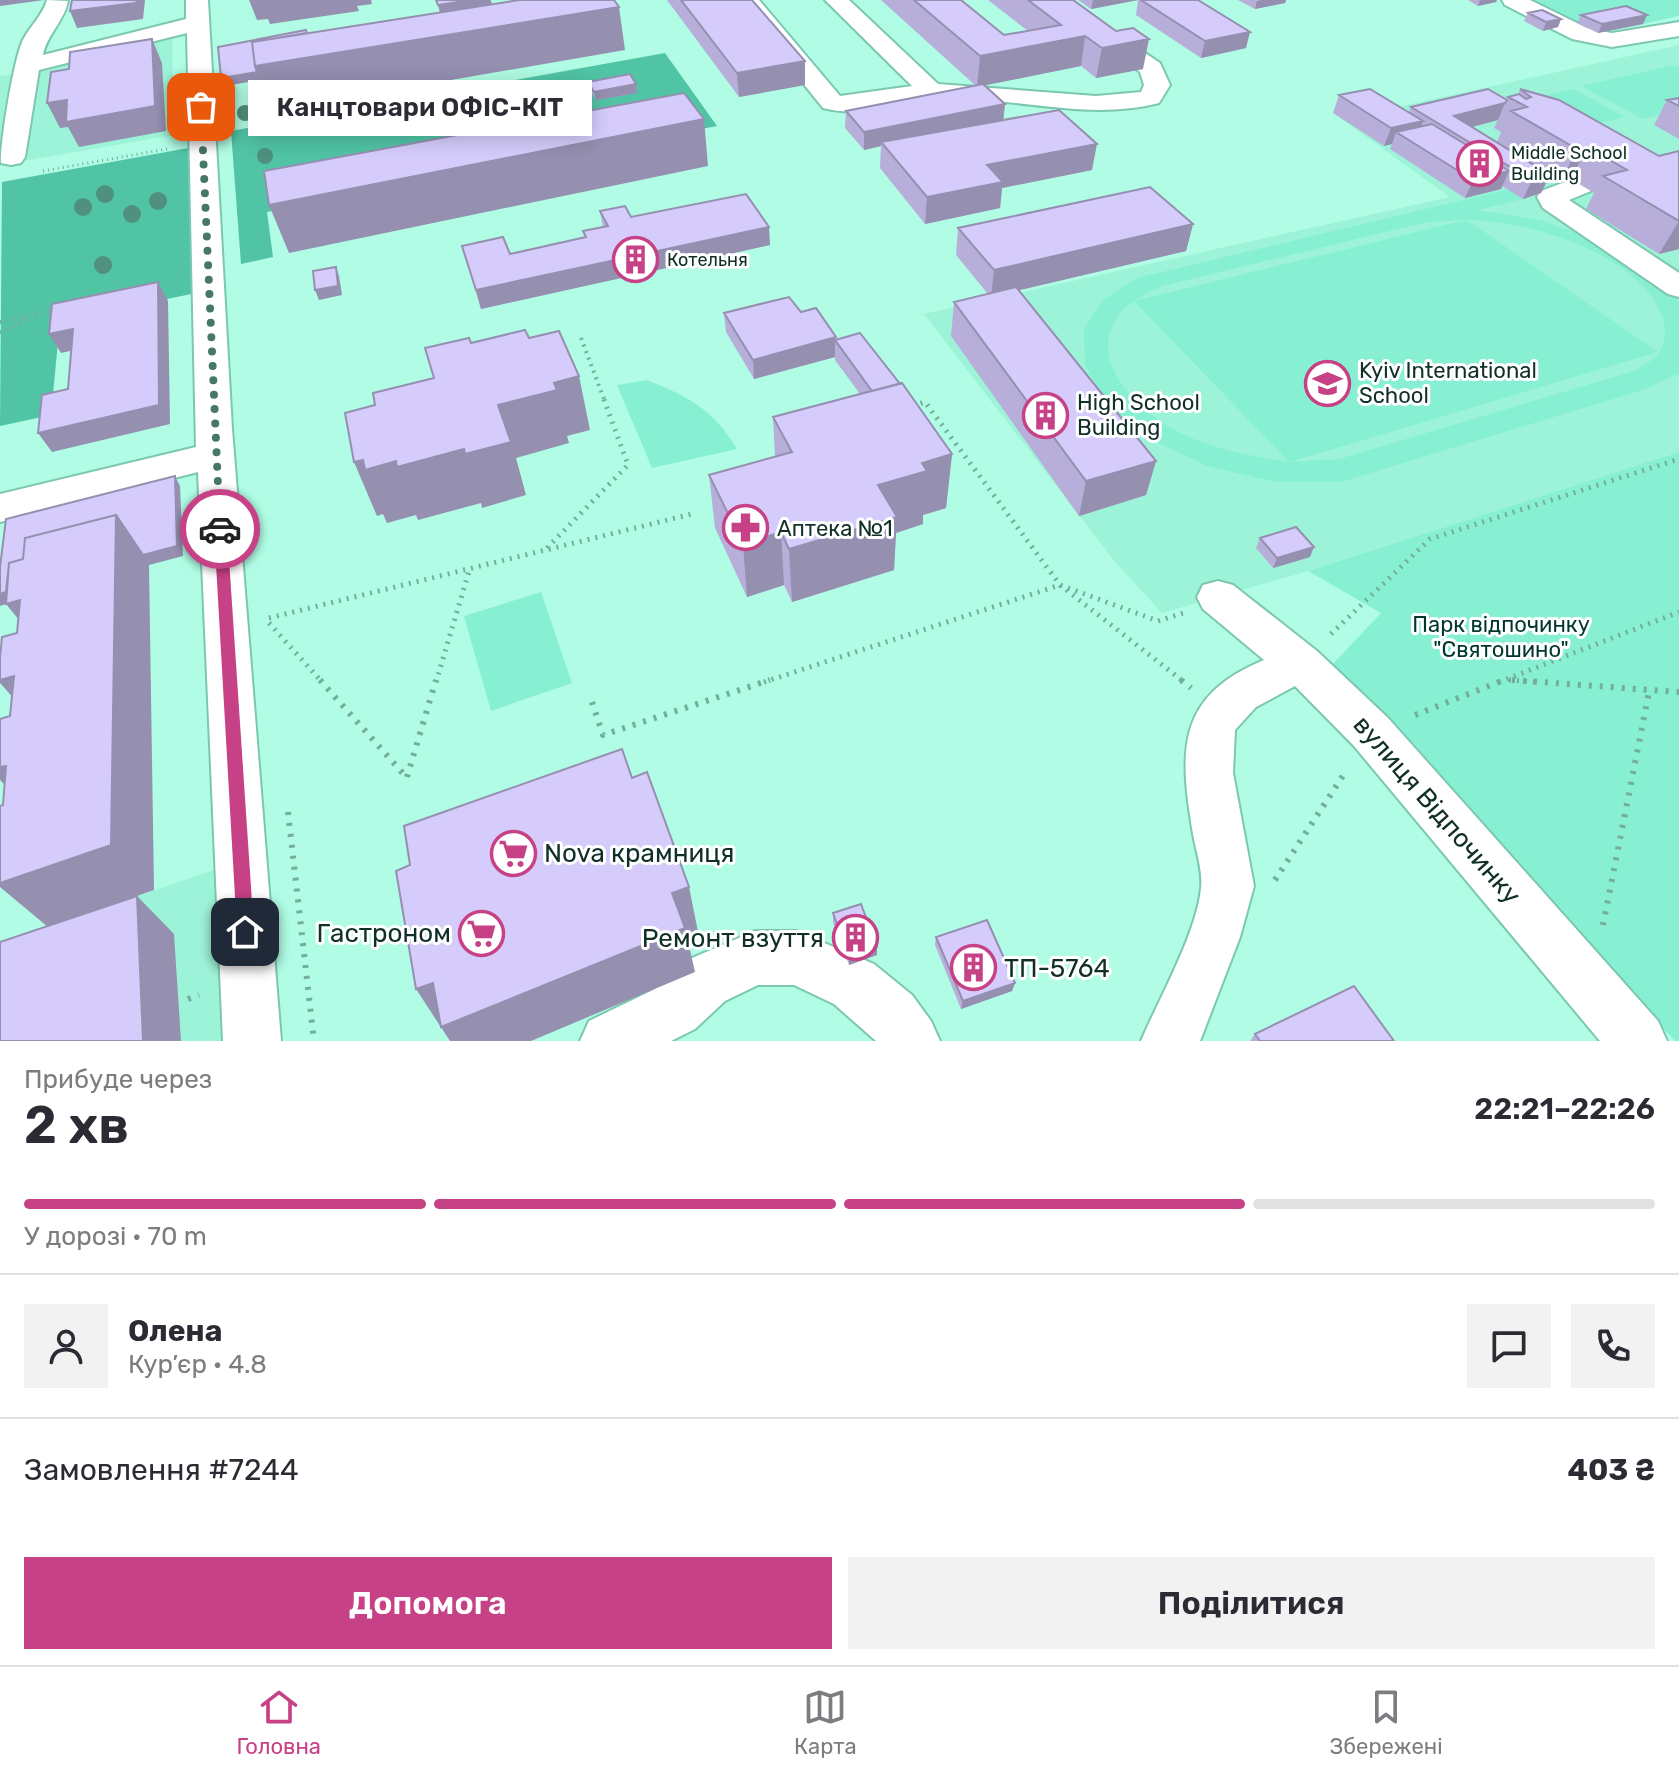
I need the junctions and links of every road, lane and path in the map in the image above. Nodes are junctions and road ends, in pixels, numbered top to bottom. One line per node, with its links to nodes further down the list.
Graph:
1 (747, 0): 9 (street)
2 (836, 0): 9 (street)
3 (1051, 0): 9 (street)
4 (1513, 0): 7 (street)
5 (57, 1): 8 (street)
6 (198, 12): 8 (street); 20 (street)
7 (1679, 29)
8 (28, 66): 11 (street)
9 (931, 91)
10 (180, 147): 11 (path)
11 (21, 166)
12 (1581, 185): 13 (street)
13 (1679, 287)
14 (65, 309): 15 (path)
15 (36, 315): 16 (path); 17 (path)
16 (0, 322)
17 (0, 333)
18 (581, 338): 24 (path)
19 (910, 406): 26 (path)
20 (216, 455): 22 (street); 42 (street)
21 (1679, 459): 32 (path)
22 (0, 508)
23 (696, 513): 24 (path)
24 (546, 550): 25 (path)
25 (470, 568): 30 (path); 30 (path)
26 (1060, 585): 27 (path); 36 (path); 37 (path)
27 (1220, 599): 32 (street, вулиця Відпочинку)
28 (264, 603): 30 (path)
29 (1679, 612): 33 (path)
30 (266, 619): 31 (path)
31 (267, 633)
32 (1301, 664): 37 (street); 38 (street, вулиця Відпочинку)
33 (1504, 680): 34 (path); 38 (path)
34 (1649, 692): 35 (path); 40 (path)
35 (1679, 692)
36 (592, 702)
37 (1220, 710): 41 (street)
38 (1371, 732): 40 (street, вулиця Відпочинку)
39 (286, 798): 43 (path)
40 (1573, 966): 46 (street, вулиця Відпочинку)
41 (1173, 1039)
42 (252, 1041)
43 (314, 1041)
44 (609, 1041): 45 (street)
45 (911, 1041)
46 (1638, 1041)

